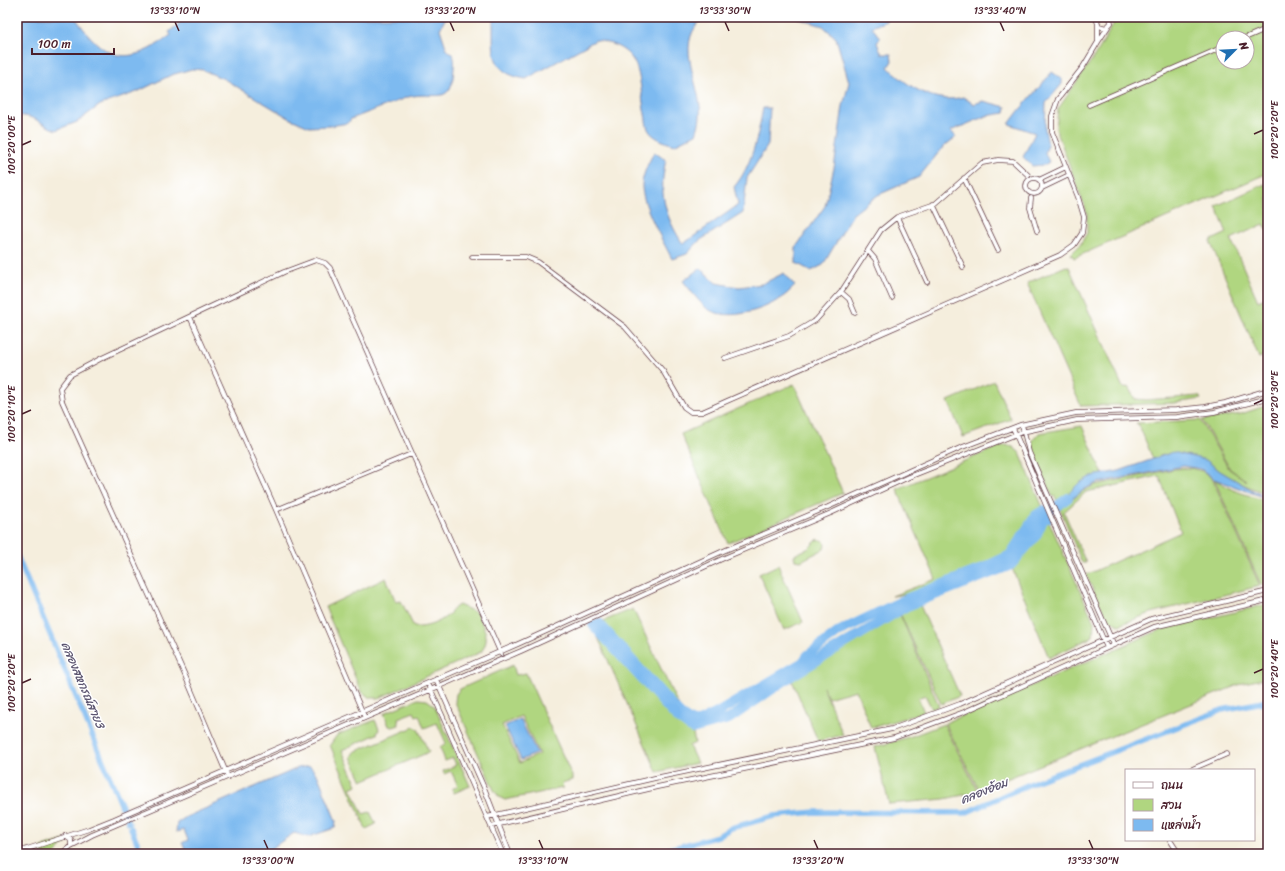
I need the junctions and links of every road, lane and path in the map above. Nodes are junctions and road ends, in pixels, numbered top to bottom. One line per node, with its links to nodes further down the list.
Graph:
1 (1099, 17): 3 (street)
2 (1111, 18): 4 (street)
3 (1098, 23): 4 (street); 7 (street)
4 (1108, 27): 7 (street)
5 (1268, 28): 6 (street)
6 (1255, 34)
7 (1098, 42): 10 (street)
8 (1215, 50): 9 (street)
9 (1089, 105)
10 (1066, 167): 12 (street); 15 (street)
11 (1028, 175): 13 (street); 14 (street); 16 (street)
12 (1069, 175): 17 (street); 26 (street)
13 (964, 178): 21 (street); 24 (street)
14 (1034, 178): 15 (street); 16 (street)
15 (1039, 180): 17 (street)
16 (1026, 182): 18 (street)
17 (1042, 188): 19 (street)
18 (1028, 192): 19 (street); 20 (street)
19 (1036, 194): 20 (street)
20 (1031, 198): 23 (street)
21 (933, 204): 22 (street); 27 (street)
22 (897, 217): 25 (street); 28 (street)
23 (1037, 231)
24 (998, 250)
25 (869, 252): 29 (street); 30 (street)
26 (472, 257)
27 (963, 267)
28 (927, 282)
29 (841, 292): 31 (street); 33 (street)
30 (892, 298)
31 (855, 313)
32 (190, 317): 40 (street); 41 (street); 58 (street)
33 (725, 358)
34 (1268, 390): 36 (street)
35 (1268, 398): 38 (street)
36 (1022, 425): 37 (street); 38 (street)
37 (1013, 428): 39 (street); 48 (street)
38 (1024, 431): 39 (street); 44 (street)
39 (1016, 434): 45 (street); 49 (street)
40 (411, 454): 41 (street); 48 (street)
41 (276, 510): 54 (street)
42 (1268, 591): 44 (street)
43 (1268, 600): 46 (street)
44 (1110, 637): 45 (street); 46 (street)
45 (1104, 640): 47 (street); 60 (street)
46 (1114, 645): 47 (street)
47 (1107, 648): 62 (street)
48 (500, 652): 49 (street); 50 (street)
49 (502, 658): 52 (street)
50 (436, 680): 51 (street); 52 (street)
51 (428, 683): 53 (street); 54 (street)
52 (439, 686): 53 (street); 60 (street)
53 (431, 689): 55 (street); 61 (street)
54 (362, 712): 55 (street); 58 (street)
55 (365, 718): 59 (street)
56 (1227, 754): 57 (street)
57 (1192, 769)
58 (225, 771): 59 (street); 64 (street)
59 (228, 777): 66 (street)
60 (496, 815): 61 (street); 62 (street)
61 (487, 817): 63 (street)
62 (498, 823): 63 (street); 72 (street)
63 (491, 826): 71 (street)
64 (64, 836): 66 (street); 67 (street)
65 (1171, 841): 73 (street)
66 (71, 846): 70 (street)
67 (27, 850): 68 (street); 69 (street)
68 (17, 852)
69 (36, 854)
70 (61, 854)
71 (503, 854)
72 (510, 854)
73 (1179, 854)

